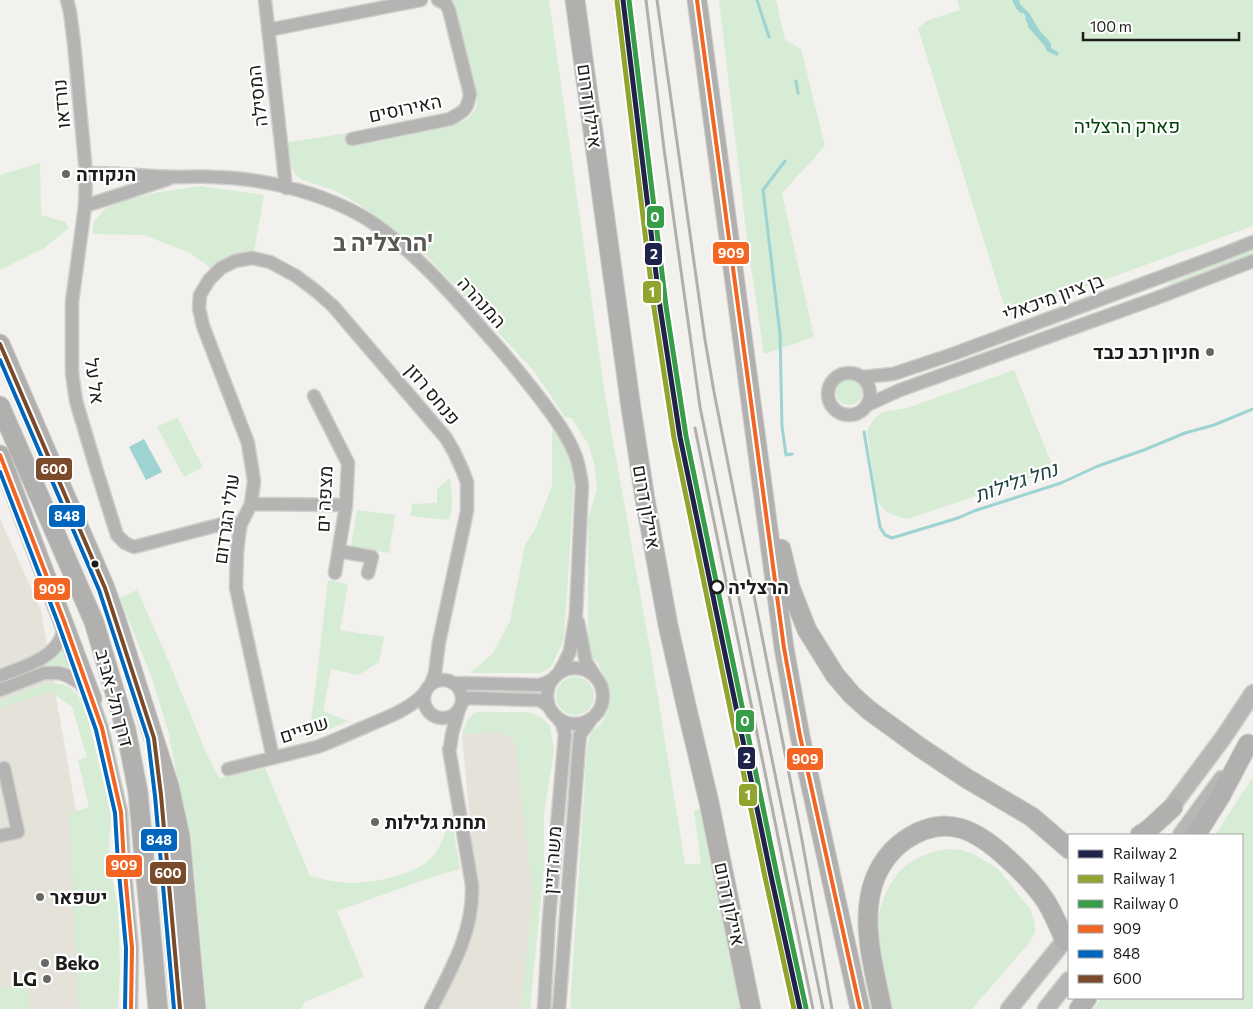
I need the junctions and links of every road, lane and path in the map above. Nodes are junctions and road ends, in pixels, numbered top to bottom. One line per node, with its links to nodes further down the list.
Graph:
1 (67, 0): 9 (street, נורדאו)
2 (265, 0): 7 (street, המסילה)
3 (421, 0): 7 (street)
4 (438, 0): 8 (street, האירוסים)
5 (575, 0): 68 (highway, איילון דרום)
6 (698, 0): 21 (highway)
7 (268, 30): 11 (street, המסילה)
8 (352, 139)
9 (86, 173): 10 (street, המנהרה); 12 (street, נורדאו)
10 (176, 177): 11 (street, המנהרה); 12 (street, המנהרה)
11 (286, 188): 29 (street, המנהרה)
12 (85, 206): 25 (street, אל על)
13 (1253, 242): 17 (street, בן ציון מיכאלי)
14 (1253, 261): 19 (street, בן ציון מיכאלי)
15 (221, 268): 23 (street, עולי הגרדום); 31 (street, פנחס רוזן)
16 (0, 344): 45 (highway, דרך תל-אביב)
17 (862, 377): 19 (street); 19 (street)
18 (314, 396): 24 (street, מצפה ים)
19 (867, 404)
20 (0, 406): 62 (highway, דרך תל-אביב)
21 (758, 448): 51 (highway); 69 (highway)
22 (0, 455): 30 (highway)
23 (251, 504): 24 (street); 25 (street, עולי הגרדום)
24 (346, 505): 26 (street, מצפה ים)
25 (240, 530): 47 (street, עולי הגרדום)
26 (339, 552): 27 (street, מצפה ים); 28 (street, מצפה ים)
27 (335, 573)
28 (368, 573)
29 (576, 614): 33 (street, המנהרה); 34 (street, המנהרה)
30 (64, 621): 32 (street); 39 (highway)
31 (438, 648): 35 (street, פנחס רוזן); 36 (street, פנחס רוזן)
32 (0, 676)
33 (556, 676): 34 (street); 35 (street, שפיים); 41 (street)
34 (597, 678): 44 (street)
35 (451, 682): 36 (street, שפיים); 40 (street)
36 (429, 687): 42 (street); 43 (street, שפיים)
37 (0, 690): 39 (street)
38 (1253, 693): 50 (main road)
39 (92, 699): 61 (street, דרך תל-אביב)
40 (460, 705): 41 (street, שפיים); 42 (street, שפיים); 65 (street)
41 (553, 712): 44 (street); 66 (street, משה דיין)
42 (430, 713): 43 (street, שפיים)
43 (390, 716): 47 (street, שפיים)
44 (592, 718): 67 (street, משה דיין)
45 (154, 738): 63 (highway, דרך תל-אביב); 64 (highway)
46 (1250, 740): 54 (main road); 55 (highway)
47 (273, 758): 49 (street, שפיים)
48 (4, 768): 56 (street)
49 (228, 769)
50 (1172, 807): 52 (highway); 53 (main road)
51 (1052, 833): 57 (highway); 58 (highway)
52 (1142, 834)
53 (1151, 834)
54 (1182, 834)
55 (1197, 834)
56 (0, 836)
57 (1068, 842)
58 (1068, 848)
59 (1067, 938): 70 (highway); 71 (main road)
60 (1068, 981): 72 (main road)
61 (131, 1009)
62 (158, 1009)
63 (180, 1009)
64 (196, 1009)
65 (431, 1009)
66 (544, 1009)
67 (559, 1009)
68 (751, 1009)
69 (860, 1009)
70 (882, 1009)
71 (1009, 1009)
72 (1046, 1009)

